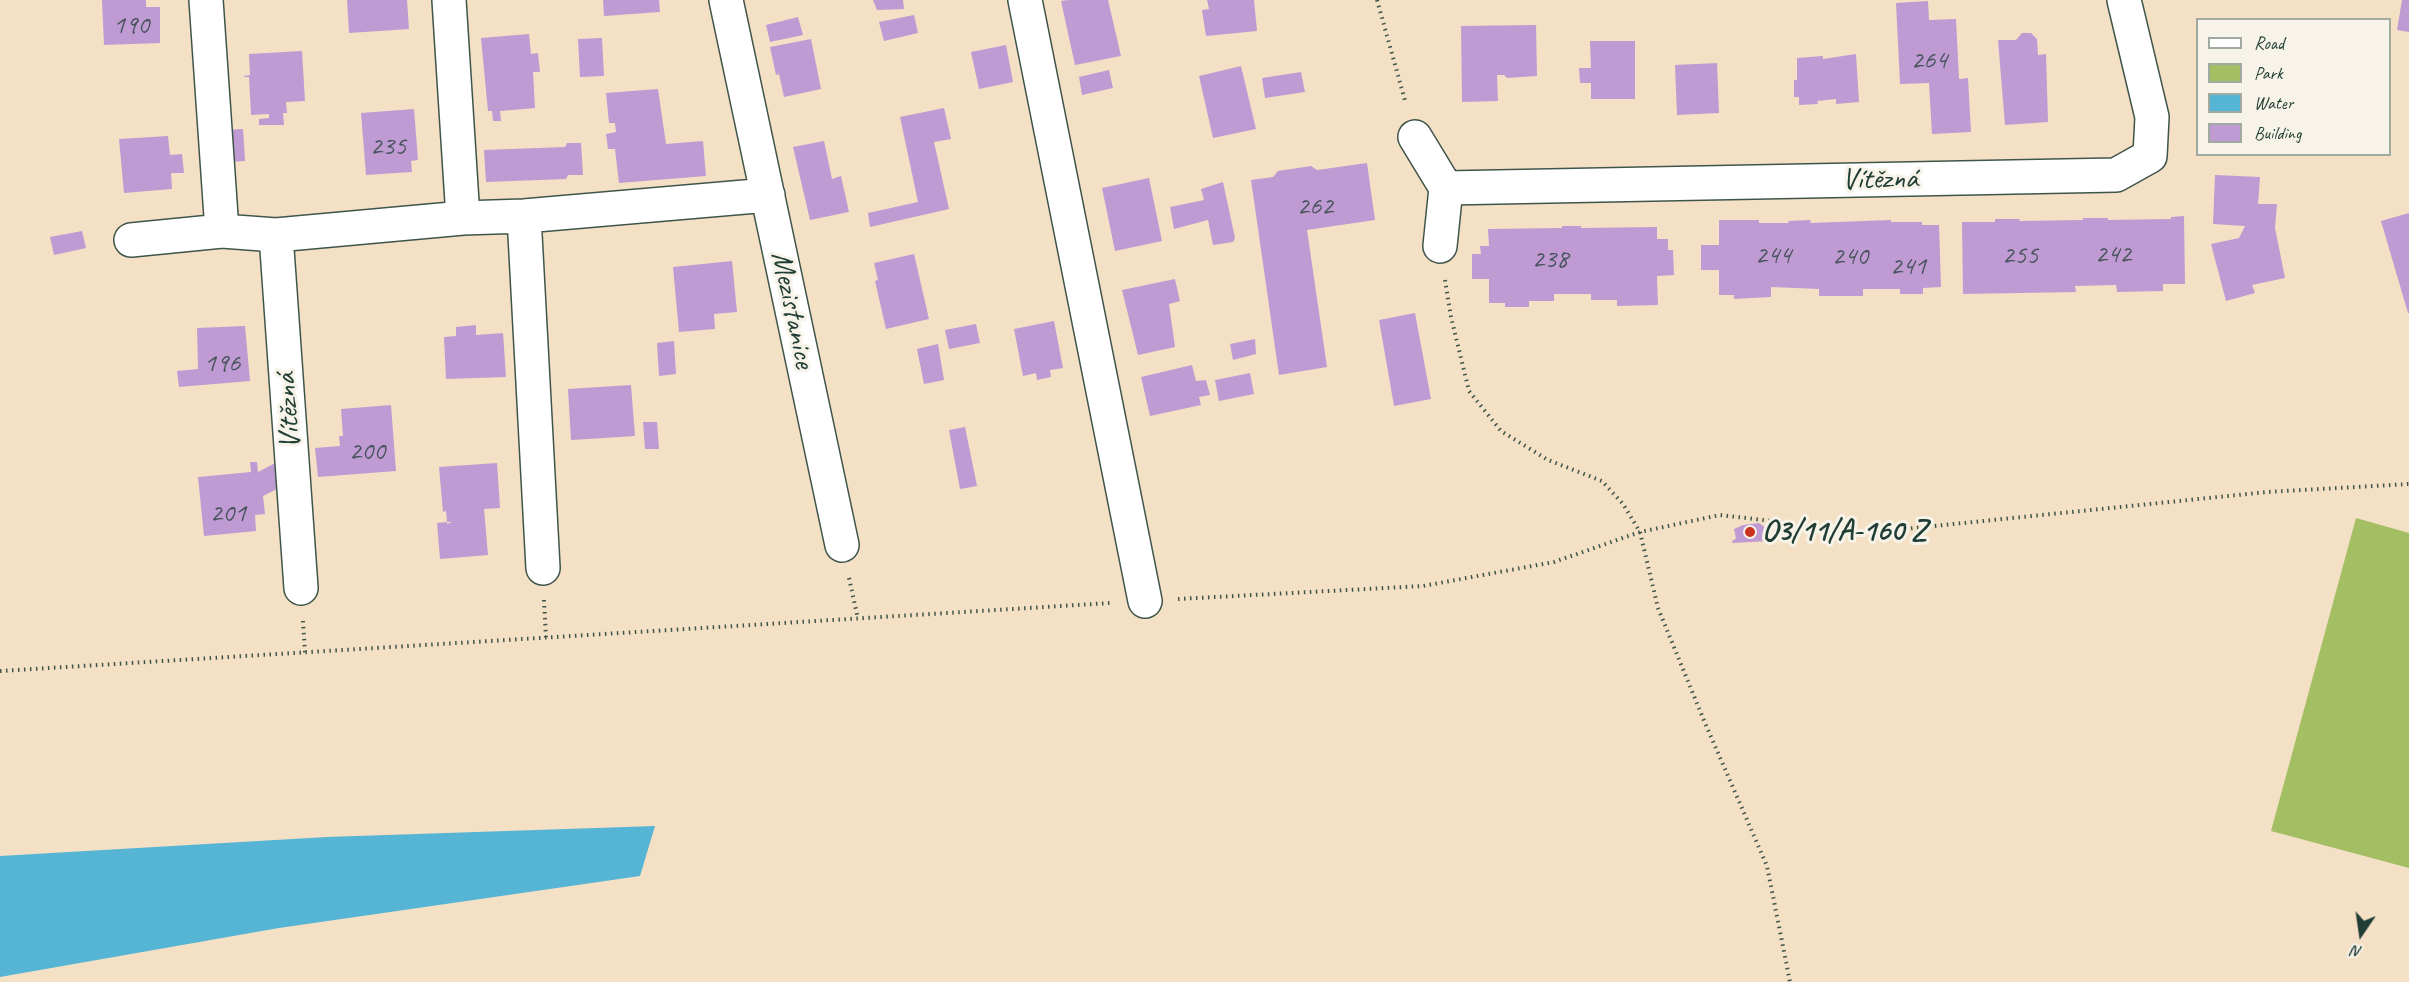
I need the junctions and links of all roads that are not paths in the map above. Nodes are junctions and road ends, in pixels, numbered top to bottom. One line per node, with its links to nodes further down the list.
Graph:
1 (206, 0): 11 (street)
2 (449, 0): 10 (street)
3 (726, 0): 8 (street, Mezistanice)
4 (1025, 0): 18 (street)
5 (2124, 0): 7 (street, Vítězná)
6 (1415, 137): 7 (street)
7 (1446, 188): 14 (street)
8 (768, 195): 9 (street); 15 (street, Mezistanice)
9 (524, 216): 10 (street); 16 (street)
10 (463, 218): 12 (street)
11 (222, 231): 12 (street); 13 (street)
12 (276, 235): 17 (street, Vítězná)
13 (131, 240)
14 (1440, 246)
15 (842, 545)
16 (543, 568)
17 (301, 588)
18 (1145, 601)

